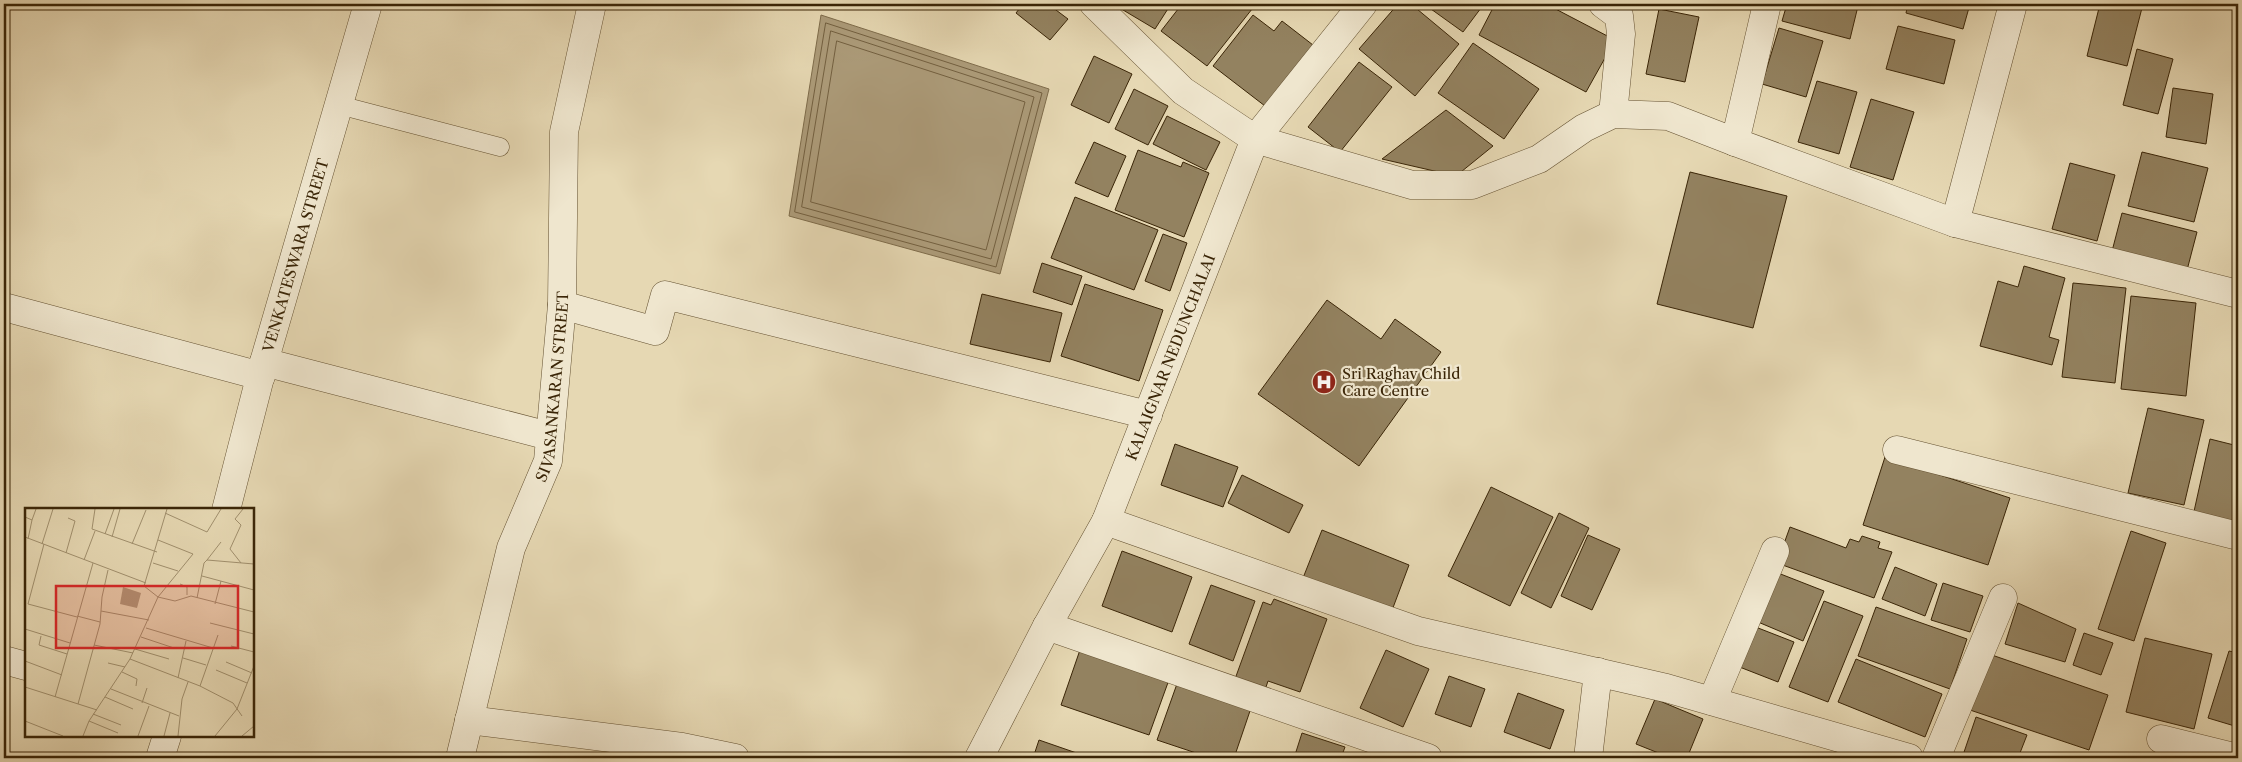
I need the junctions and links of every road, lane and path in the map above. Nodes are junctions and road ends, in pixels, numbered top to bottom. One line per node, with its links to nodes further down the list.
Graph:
1 (368, 4): 8 (street, VENKATESWARA STREET)
2 (592, 4): 15 (street, SIVASANKARAN STREET)
3 (1094, 4): 10 (street)
4 (1363, 4): 10 (street, KALAIGNAR NEDUNCHALAI)
5 (1603, 4): 9 (street)
6 (1767, 4): 11 (street)
7 (2012, 4): 13 (street)
8 (339, 105): 12 (lane); 17 (street, VENKATESWARA STREET)
9 (1613, 114): 10 (street); 11 (street)
10 (1255, 139): 18 (street, KALAIGNAR NEDUNCHALAI)
11 (1735, 142): 13 (street)
12 (500, 147)
13 (1955, 223): 14 (street)
14 (2238, 294)
15 (562, 305): 18 (street); 19 (street, SIVASANKARAN STREET)
16 (4, 307): 17 (street)
17 (263, 369): 19 (street); 21 (street, VENKATESWARA STREET)
18 (1148, 416): 22 (street, KALAIGNAR NEDUNCHALAI)
19 (549, 436): 31 (street, SIVASANKARAN STREET)
20 (1897, 450): 23 (street)
21 (227, 508)
22 (1106, 522): 26 (street, KALAIGNAR NEDUNCHALAI); 29 (street)
23 (2238, 536)
24 (1775, 551): 30 (street)
25 (2003, 598): 41 (street)
26 (1047, 626): 37 (street, KALAIGNAR NEDUNCHALAI); 38 (street)
27 (4, 660): 28 (street)
28 (25, 666)
29 (1598, 672): 30 (street); 39 (street)
30 (1712, 701): 40 (street)
31 (469, 720): 35 (street, SIVASANKARAN STREET); 36 (street)
32 (166, 737): 34 (street)
33 (2161, 738): 42 (street)
34 (160, 758)
35 (460, 758)
36 (735, 758)
37 (979, 758)
38 (1428, 758)
39 (1588, 758)
40 (1909, 758)
41 (1936, 758)
42 (2238, 758)

